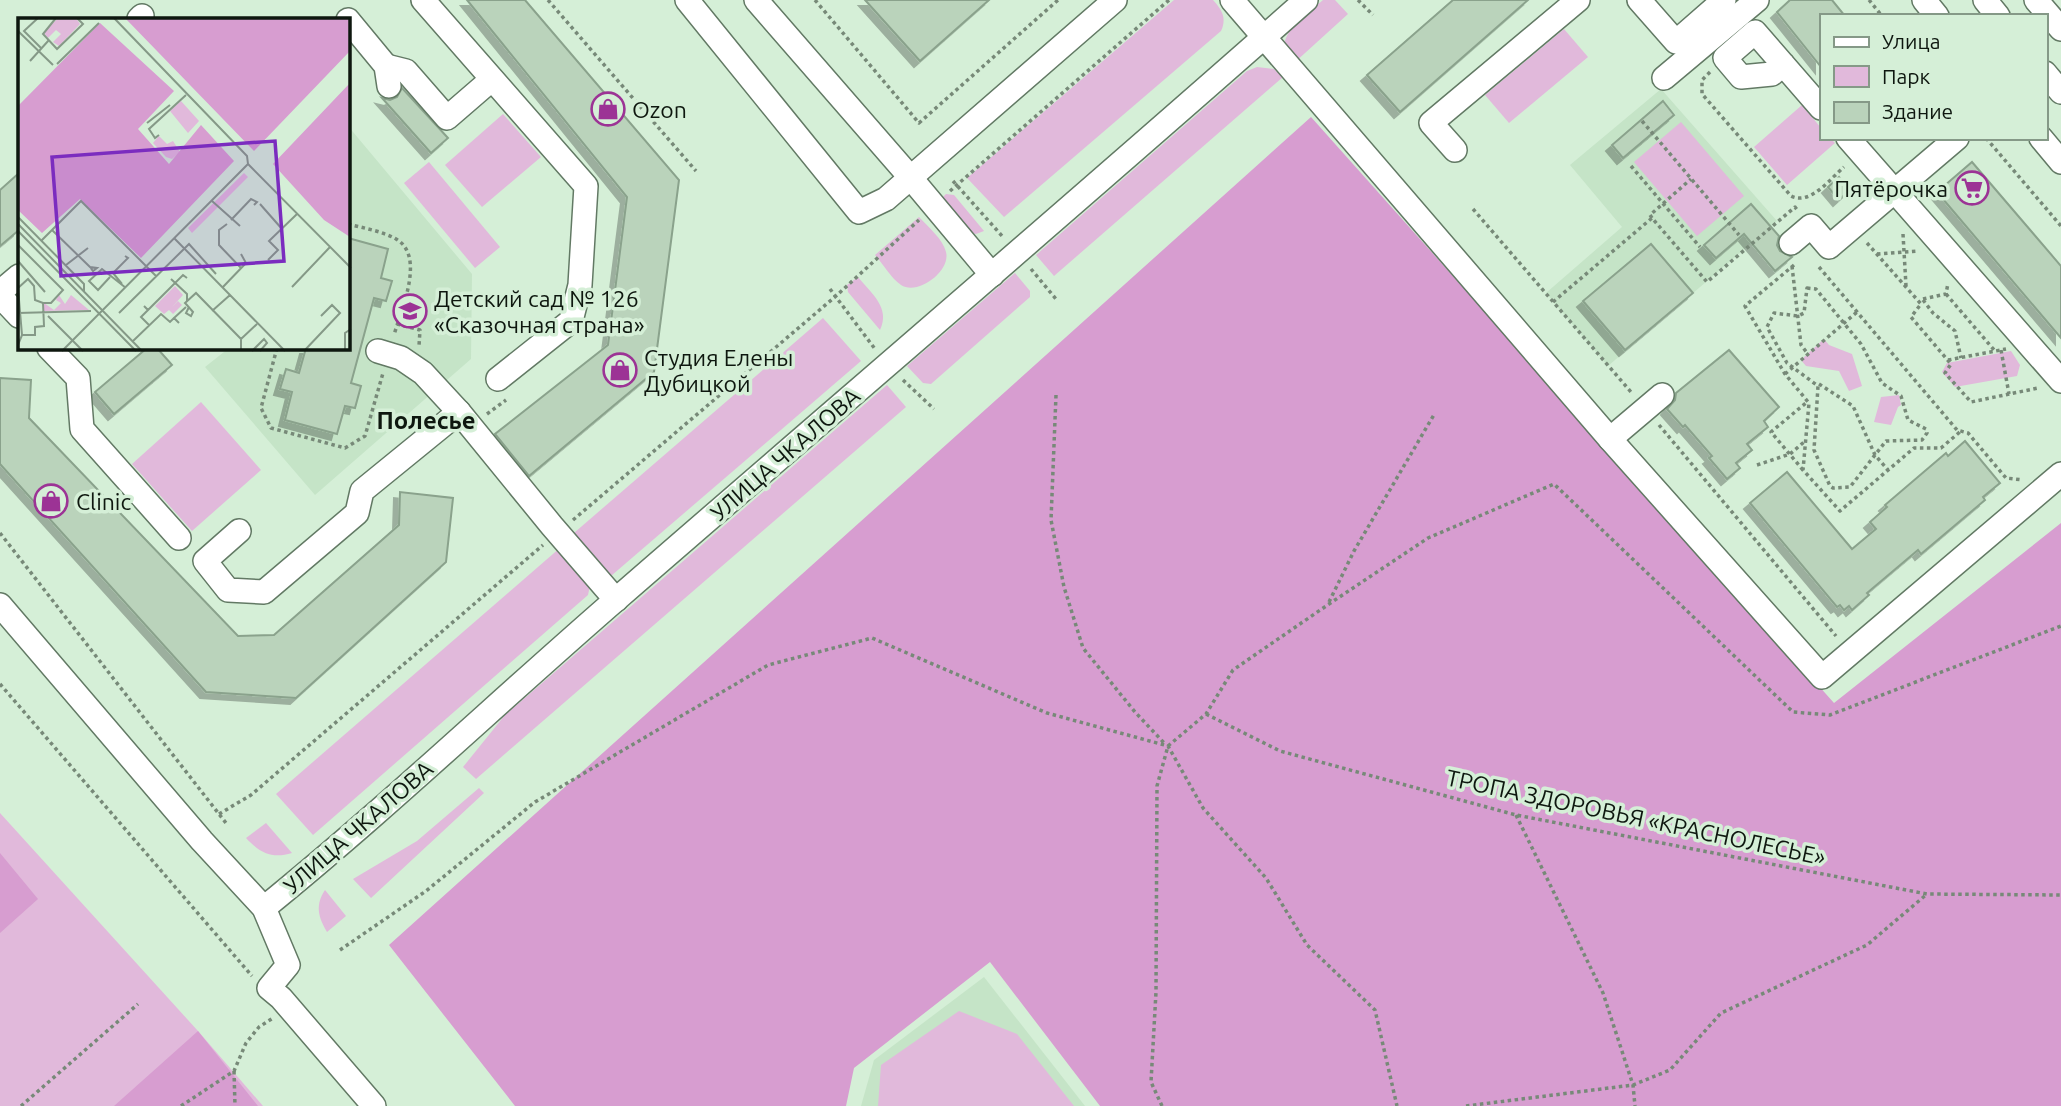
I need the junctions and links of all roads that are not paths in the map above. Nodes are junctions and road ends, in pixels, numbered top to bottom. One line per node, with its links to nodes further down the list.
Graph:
1 (349, 0): 17 (street)
2 (423, 0): 24 (street)
3 (687, 0): 32 (street)
4 (756, 0): 32 (street)
5 (1115, 0): 32 (street)
6 (1232, 0): 20 (street)
7 (1306, 0): 20 (street, УЛИЦА ЧКАЛОВА)
8 (1577, 0): 30 (street)
9 (1639, 0): 10 (street)
10 (1724, 0)
11 (1757, 0): 23 (street)
12 (1924, 0): 15 (street)
13 (1984, 0): 16 (street)
14 (2036, 0): 19 (street)
15 (1935, 14)
16 (1996, 14)
17 (346, 18)
18 (350, 23): 24 (street)
19 (2061, 29)
20 (1265, 37): 35 (street, УЛИЦА ЧКАЛОВА); 45 (street)
21 (1783, 64): 26 (street)
22 (2047, 75): 25 (street)
23 (1664, 78)
24 (491, 80): 42 (street)
25 (2061, 92)
26 (1820, 107)
27 (1850, 140): 33 (street)
28 (1955, 140): 33 (street)
29 (2043, 140): 31 (street)
30 (1454, 150)
31 (2061, 162)
32 (910, 177): 35 (street)
33 (1898, 195): 34 (street); 41 (street)
34 (1795, 251)
35 (992, 275): 49 (street, УЛИЦА ЧКАЛОВА)
36 (18, 277): 37 (street)
37 (0, 294): 38 (street)
38 (18, 315)
39 (51, 350): 48 (street)
40 (383, 352): 44 (street)
41 (2050, 385)
42 (507, 386)
43 (1662, 395): 45 (street)
44 (459, 412): 47 (street); 49 (street)
45 (1610, 439): 46 (street)
46 (2055, 479)
47 (239, 531)
48 (179, 538)
49 (616, 600): 51 (street, УЛИЦА ЧКАЛОВА)
50 (0, 605): 51 (street)
51 (264, 908): 52 (street)
52 (374, 1106)

